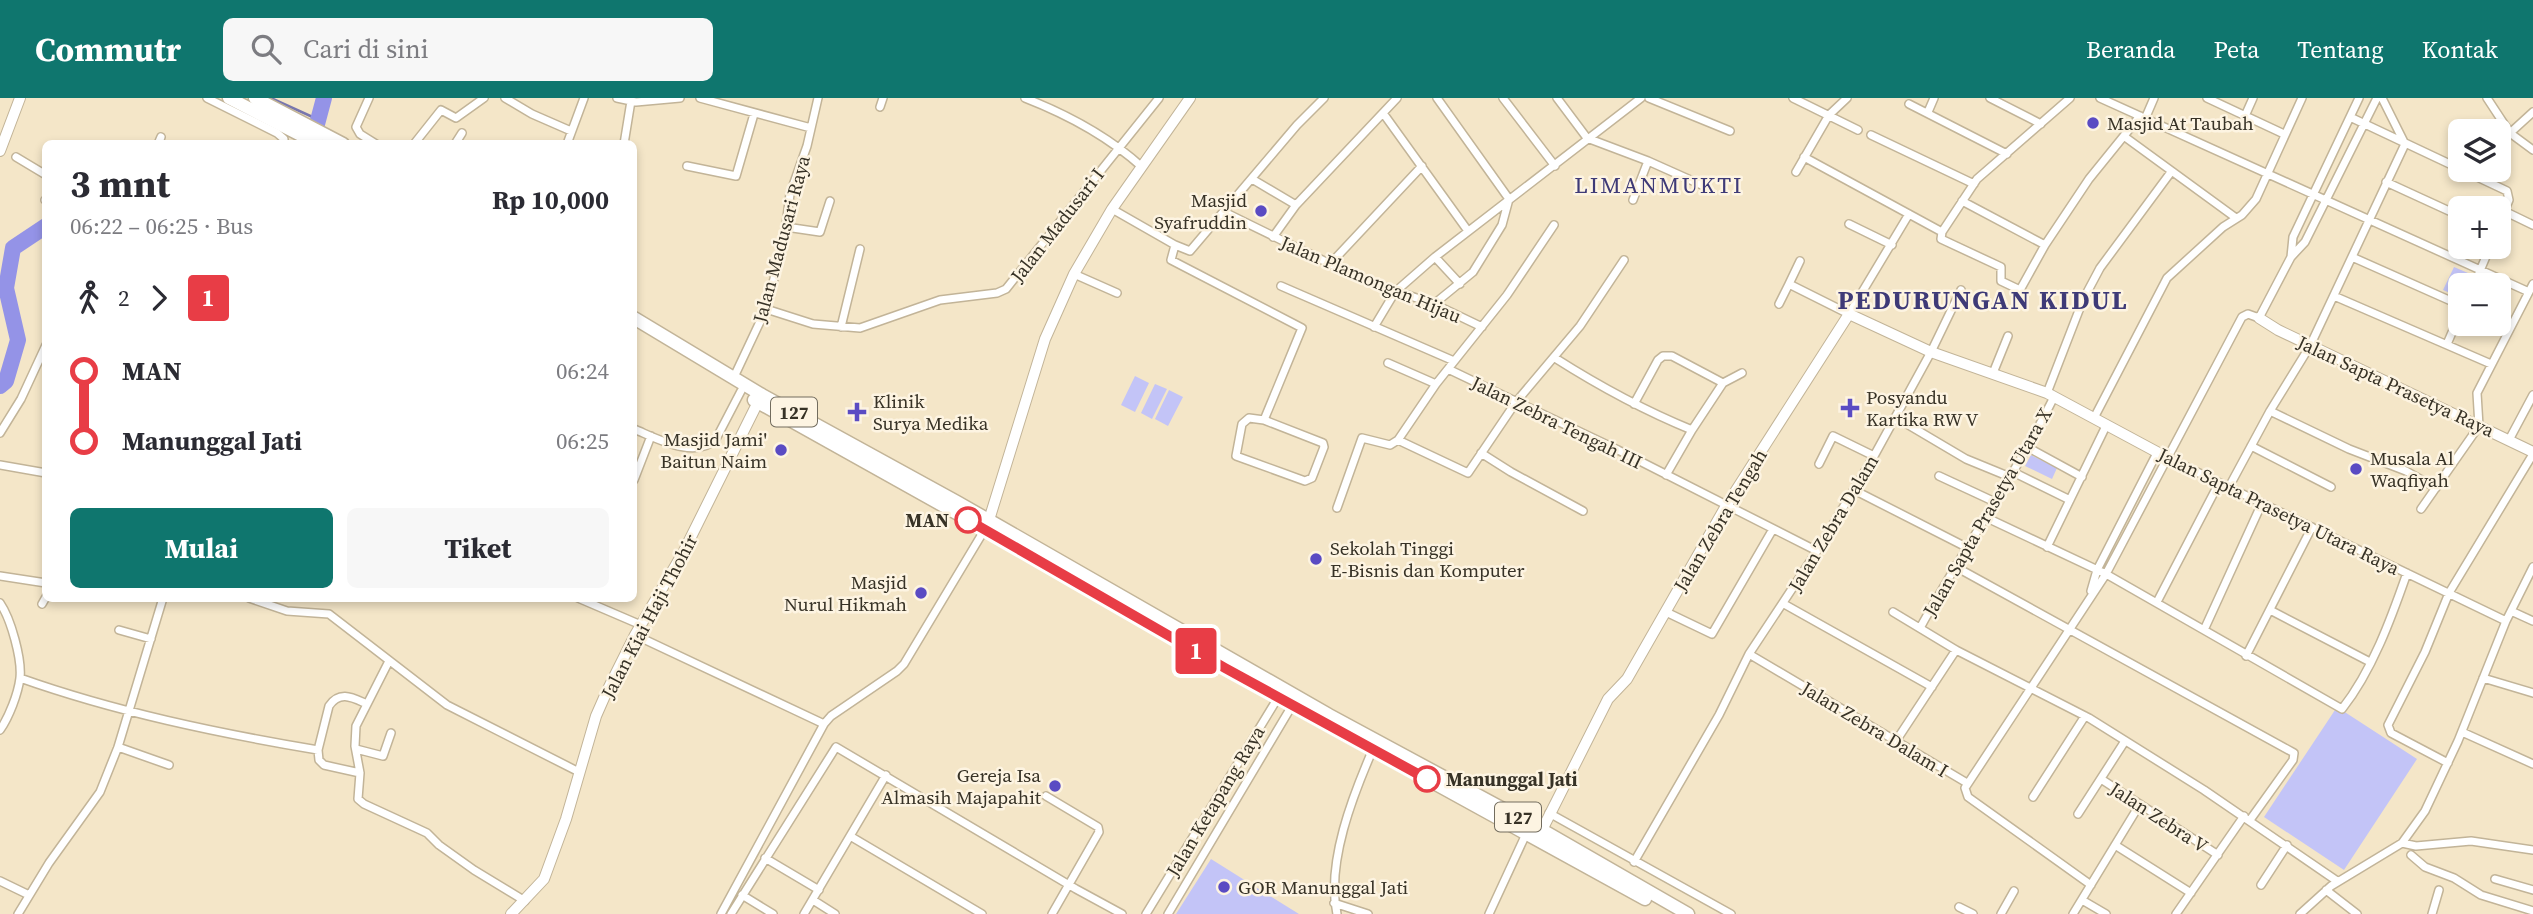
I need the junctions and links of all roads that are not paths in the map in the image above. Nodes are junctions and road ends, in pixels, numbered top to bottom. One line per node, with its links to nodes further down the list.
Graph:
1 (207, 98): 64 (street)
2 (229, 98): 44 (main road)
3 (255, 98): 44 (main road)
4 (369, 98): 67 (street)
5 (484, 98): 68 (street)
6 (505, 98): 55 (street)
7 (584, 98): 55 (street)
8 (617, 98): 38 (street)
9 (680, 98): 38 (street)
10 (700, 98): 36 (street)
11 (818, 98): 53 (street, Jalan Madusari Raya)
12 (883, 98): 40 (street)
13 (1027, 98): 73 (street)
14 (1159, 98): 73 (street, Jalan Madusari I)
15 (1190, 98): 83 (street)
16 (1324, 98): 88 (street)
17 (1397, 98): 42 (street)
18 (1437, 98): 94 (street)
19 (1503, 98): 82 (street)
20 (1557, 98): 63 (street)
21 (1648, 98): 56 (street)
22 (1793, 98): 46 (street)
23 (1847, 98): 46 (street)
24 (1934, 98): 43 (street)
25 (1990, 98): 51 (street)
26 (2070, 98): 51 (street)
27 (2100, 98): 48 (street)
28 (2154, 98): 48 (street)
29 (2207, 98): 47 (street)
30 (2253, 98): 47 (street)
31 (2302, 98): 59 (street)
32 (2359, 98): 49 (street)
33 (2380, 98): 52 (street); 72 (street)
34 (2487, 98): 50 (street)
35 (15, 99): 75 (street)
36 (716, 100): 45 (street)
37 (1635, 100): 63 (street)
38 (631, 101): 71 (street)
39 (1909, 104): 43 (street)
40 (880, 107)
41 (2533, 112): 57 (street)
42 (1383, 113): 81 (street); 99 (street)
43 (1928, 113): 76 (street)
44 (274, 114): 65 (main road); 66 (main road)
45 (754, 114): 53 (street); 80 (street)
46 (1829, 115): 54 (street); 78 (street)
47 (2245, 116): 59 (street)
48 (2143, 117): 62 (street); 87 (street)
49 (2350, 117): 52 (street); 92 (street)
50 (2501, 119)
51 (2041, 124): 76 (street)
52 (2364, 124): 72 (street); 98 (street)
53 (811, 128): 110 (street, Jalan Madusari Raya)
54 (1858, 130)
55 (571, 131): 70 (street)
56 (1730, 131)
57 (2511, 132)
58 (462, 133): 69 (street)
59 (2284, 134): 87 (street)
60 (2511, 134): 74 (street)
61 (1871, 135): 90 (street)
62 (2125, 137): 85 (street); 116 (street)
63 (1587, 138): 79 (street); 82 (street)
64 (284, 140)
65 (312, 140)
66 (334, 140)
67 (370, 140)
68 (417, 140)
69 (458, 140)
70 (568, 140)
71 (625, 140)
72 (2405, 144): 89 (street); 93 (street)
73 (1118, 148): 83 (street); 144 (street, Jalan Madusari I)
74 (2533, 150)
75 (0, 151)
76 (2007, 154): 90 (street)
77 (16, 157): 86 (street)
78 (1804, 157): 84 (street); 103 (street)
79 (1647, 161): 91 (street); 95 (street)
80 (687, 166)
81 (1422, 166): 111 (street); 124 (street)
82 (1555, 166): 94 (street)
83 (1142, 167): 100 (street)
84 (1796, 172)
85 (2171, 172): 105 (street); 165 (street, Jalan Sapta Prasetya Utara X)
86 (42, 173)
87 (2267, 174): 92 (street); 105 (street)
88 (1252, 179): 99 (street); 102 (street)
89 (2386, 182): 101 (street); 106 (street)
90 (1974, 184): 97 (street)
91 (1704, 186)
92 (2313, 195): 98 (street); 119 (street)
93 (2509, 196)
94 (1509, 199): 111 (street); 128 (street)
95 (1633, 200)
96 (830, 201): 110 (street)
97 (1962, 201): 112 (street); 116 (street)
98 (2325, 201): 106 (street); 119 (street)
99 (1296, 205): 113 (street)
100 (1112, 209): 114 (street); 127 (street)
101 (2448, 210)
102 (1224, 212): 113 (street, Jalan Plamongan Hijau); 114 (street)
103 (1909, 214): 112 (street); 115 (street, Jalan Zebra Tengah)
104 (2511, 214): 109 (street)
105 (2236, 218): 172 (street)
106 (2369, 220): 120 (street); 125 (street)
107 (1849, 224): 115 (street)
108 (1554, 225): 146 (street)
109 (2533, 225)
110 (786, 227): 140 (street, Jalan Madusari Raya)
111 (1468, 231): 118 (street)
112 (1942, 233): 116 (street)
113 (1273, 237): 124 (street, Jalan Plamongan Hijau)
114 (1175, 245): 173 (street)
115 (1892, 245): 141 (street, Jalan Zebra Tengah)
116 (2045, 245)
117 (860, 249): 144 (street)
118 (1435, 257): 128 (street); 133 (street)
119 (2291, 257): 142 (street)
120 (2352, 257): 136 (street); 137 (street)
121 (2485, 259): 125 (street)
122 (1624, 260): 154 (street)
123 (1800, 261): 129 (street)
124 (1331, 263): 133 (street, Jalan Plamongan Hijau)
125 (2481, 270): 126 (street); 134 (street)
126 (2480, 273)
127 (1074, 274): 135 (street); 210 (street)
128 (1460, 284): 138 (street)
129 (1789, 284): 139 (street); 141 (street)
130 (2533, 284): 134 (street)
131 (1281, 286): 145 (street)
132 (1961, 290): 152 (street, Jalan Zebra Dalam)
133 (1395, 292): 138 (street, Jalan Plamongan Hijau); 145 (street)
134 (2529, 292): 157 (street)
135 (1117, 293)
136 (2334, 296): 150 (street); 151 (street)
137 (2448, 300)
138 (1434, 304): 146 (street, Jalan Plamongan Hijau)
139 (1779, 304)
140 (766, 309): 144 (street, Jalan Madusari I); 161 (street, Jalan Madusari Raya)
141 (1849, 314): 152 (street, Jalan Sapta Prasetya Utara Raya); 205 (street, Jalan Zebra Tengah)
142 (2259, 318): 151 (street, Jalan Sapta Prasetya Raya); 188 (street)
143 (637, 320): 161 (main road, 127)
144 (841, 327)
145 (1374, 327): 155 (street)
146 (1482, 327): 155 (street)
147 (637, 330): 164 (main road, 127)
148 (2008, 336): 160 (street)
149 (2450, 336): 150 (street)
150 (2447, 344): 157 (street)
151 (2310, 346): 170 (street); 175 (street, Jalan Sapta Prasetya Raya)
152 (1931, 352): 160 (street, Jalan Sapta Prasetya Utara Raya); 171 (street, Jalan Zebra Dalam)
153 (42, 353): 178 (street)
154 (1555, 358): 168 (street); 169 (street)
155 (1454, 361): 158 (street)
156 (1388, 363): 163 (street)
157 (2491, 364): 175 (street)
158 (1448, 369): 163 (street); 168 (street, Jalan Zebra Tengah III)
159 (1742, 373): 162 (street)
160 (1993, 373): 165 (street, Jalan Sapta Prasetya Utara Raya)
161 (734, 377): 167 (main road, 127)
162 (1723, 383): 169 (street); 177 (street, Jalan Zebra Tengah III)
163 (1436, 384): 180 (street)
164 (741, 391): 167 (main road, 127); 179 (street)
165 (2051, 395): 172 (street, Jalan Sapta Prasetya Utara Raya); 183 (street, Jalan Sapta Prasetya Utara X)
166 (2533, 395): 181 (street)
167 (760, 398): 210 (main road, 127); 237 (street, Jalan Kiai Haji Thohir)
168 (1516, 402): 184 (street); 193 (street, Jalan Zebra Tengah III)
169 (1634, 404): 177 (street)
170 (2270, 411): 182 (street); 200 (street)
171 (1895, 417): 187 (street, Jalan Zebra Dalam); 194 (street)
172 (2094, 418): 174 (street, Jalan Sapta Prasetya Utara Raya)
173 (1264, 420): 173 (street)
174 (2106, 426): 185 (street, Jalan Sapta Prasetya Utara Raya); 196 (street)
175 (2479, 426): 181 (street, Jalan Sapta Prasetya Raya); 200 (street)
176 (637, 430): 179 (street)
177 (1692, 430): 193 (street, Jalan Zebra Tengah III)
178 (0, 433)
179 (651, 436): 192 (street)
180 (1398, 440): 184 (street); 206 (street)
181 (2509, 440): 186 (street, Jalan Sapta Prasetya Raya)
182 (2252, 446): 198 (street); 199 (street)
183 (2029, 448): 194 (street, Jalan Sapta Prasetya Utara X); 196 (street)
184 (1481, 453): 208 (street)
185 (2157, 453): 188 (street, Jalan Sapta Prasetya Utara Raya); 218 (street)
186 (2533, 453): 223 (street)
187 (1874, 456): 189 (street); 201 (street, Jalan Zebra Dalam)
188 (2168, 458): 197 (street, Jalan Sapta Prasetya Utara Raya); 220 (street)
189 (1819, 464)
190 (0, 465): 191 (street)
191 (42, 472)
192 (637, 472)
193 (1666, 474): 205 (street, Jalan Zebra Tengah III)
194 (2012, 475): 202 (street); 203 (street, Jalan Sapta Prasetya Utara X)
195 (1939, 476): 203 (street)
196 (2082, 477): 202 (street)
197 (2219, 483): 198 (street, Jalan Sapta Prasetya Utara Raya); 228 (street)
198 (2229, 487): 204 (street, Jalan Sapta Prasetya Utara Raya)
199 (2331, 487)
200 (2436, 488): 207 (street)
201 (1854, 490): 213 (street); 215 (street, Jalan Zebra Dalam)
202 (2070, 500): 214 (street)
203 (1995, 502): 209 (street, Jalan Sapta Prasetya Utara X)
204 (2262, 503): 211 (street, Jalan Sapta Prasetya Utara Raya); 241 (street)
205 (1726, 506): 212 (street, Jalan Zebra Tengah III); 233 (street, Jalan Zebra Tengah)
206 (1337, 508)
207 (2421, 509)
208 (1583, 511)
209 (1985, 517): 213 (street, Jalan Sapta Prasetya Utara X); 214 (street)
210 (987, 524): 253 (main road, 127); 259 (street)
211 (2312, 527): 219 (street, Jalan Sapta Prasetya Utara Raya); 231 (street)
212 (1773, 529): 215 (street, Jalan Zebra Tengah III); 233 (street)
213 (1966, 547): 216 (street, Jalan Sapta Prasetya Utara X)
214 (2047, 547): 218 (street)
215 (1817, 551): 230 (street, Jalan Zebra Dalam)
216 (1954, 566): 238 (street, Jalan Sapta Prasetya Utara X); 239 (street)
217 (2533, 568): 232 (street)
218 (2097, 570): 220 (street); 224 (street)
219 (2407, 573): 223 (street, Jalan Sapta Prasetya Utara Raya); 248 (street)
220 (2106, 574): 224 (street); 228 (street)
221 (0, 576): 222 (street)
222 (42, 582)
223 (2449, 593): 235 (street, Jalan Sapta Prasetya Utara Raya); 271 (street)
224 (2088, 598): 239 (street)
225 (162, 602): 243 (street)
226 (260, 602): 247 (street)
227 (587, 602): 237 (street)
228 (2157, 602): 241 (street)
229 (0, 603): 249 (street)
230 (1784, 604): 245 (street, Jalan Zebra Dalam); 251 (street)
231 (2270, 610): 246 (street); 248 (street)
232 (2511, 611): 235 (street); 236 (street)
233 (1666, 612): 286 (street, Jalan Zebra Tengah)
234 (1892, 612): 238 (street)
235 (2506, 621): 250 (street)
236 (2533, 621)
237 (641, 625): 242 (street, Jalan Kiai Haji Thohir)
238 (1920, 628): 244 (street)
239 (2070, 628): 252 (street); 288 (street)
240 (119, 630): 243 (street)
241 (2204, 630): 246 (street)
242 (635, 635): 259 (street); 276 (street, Jalan Kiai Haji Thohir)
243 (151, 639): 257 (street)
244 (1956, 650): 251 (street); 252 (street)
245 (1749, 654): 265 (street, Jalan Zebra Dalam I); 299 (street, Jalan Zebra Dalam)
246 (2246, 656): 248 (street)
247 (389, 661): 256 (street); 276 (street)
248 (2370, 662)
249 (20, 678): 257 (street); 260 (street)
250 (2483, 678): 254 (street); 262 (street)
251 (1931, 687): 265 (street)
252 (2032, 688): 258 (street); 280 (street)
253 (1281, 693): 255 (main road, 127); 261 (street, Jalan Ketapang Raya)
254 (2533, 693)
255 (1295, 701): 264 (street, Jalan Ketapang Raya); 269 (main road, 127); 289 (main road, 127)
256 (367, 704): 268 (street); 270 (street)
257 (130, 710): 267 (street); 270 (street)
258 (2085, 716): 266 (street); 284 (street)
259 (824, 724): 323 (street)
260 (0, 730)
261 (1258, 730): 264 (street); 274 (street, Jalan Ketapang Raya)
262 (2462, 732): 271 (street); 272 (street)
263 (391, 733): 268 (street)
264 (1273, 738): 279 (street, Jalan Ketapang Raya)
265 (1896, 741): 280 (street, Jalan Zebra Dalam I)
266 (2125, 741): 278 (street); 288 (street)
267 (118, 747): 273 (street); 312 (street)
268 (356, 749): 275 (street)
269 (1373, 749): 290 (main road, 127); 317 (street)
270 (318, 750): 275 (street)
271 (2448, 763): 292 (street)
272 (2533, 764)
273 (169, 765)
274 (1233, 771): 279 (street); 281 (street, Jalan Ketapang Raya)
275 (360, 772): 316 (street)
276 (579, 772): 316 (street, Jalan Kiai Haji Thohir)
277 (886, 775): 291 (street); 298 (street); 303 (street)
278 (2101, 779): 285 (street, Jalan Zebra V); 287 (street)
279 (1247, 781): 282 (street, Jalan Ketapang Raya)
280 (1967, 783): 304 (street, Jalan Zebra Dalam I)
281 (1226, 784): 282 (street); 331 (street, Jalan Ketapang Raya)
282 (1240, 793): 332 (street, Jalan Ketapang Raya)
283 (1046, 796): 303 (street)
284 (2033, 797)
285 (2140, 804): 293 (street); 296 (street, Jalan Zebra V)
286 (1549, 813): 289 (street, Jalan Zebra Tengah); 299 (street)
287 (2078, 814)
288 (2247, 818): 294 (street); 296 (street)
289 (1542, 830): 337 (main road, 127)
290 (1527, 834): 335 (street); 336 (main road, 127)
291 (850, 836): 309 (street); 328 (street)
292 (2402, 843): 295 (street); 302 (street)
293 (2115, 845): 304 (street); 311 (street)
294 (2287, 845): 302 (street); 305 (street)
295 (2533, 850)
296 (2218, 855): 311 (street)
297 (2411, 855): 319 (street)
298 (765, 858): 309 (street); 313 (street)
299 (1634, 862): 338 (street)
300 (2495, 879): 308 (street)
301 (0, 881): 312 (street)
302 (2337, 881): 306 (street)
303 (1068, 885): 329 (street); 330 (street)
304 (2091, 885): 315 (street)
305 (2261, 885)
306 (2326, 890): 343 (street); 344 (street)
307 (2439, 890): 345 (street)
308 (2533, 890)
309 (819, 891): 314 (street)
310 (2014, 891): 340 (street)
311 (2191, 894): 320 (street)
312 (29, 895): 321 (street)
313 (742, 895): 324 (street); 325 (street)
314 (813, 900): 326 (street); 327 (street)
315 (2082, 900): 341 (street); 342 (street)
316 (525, 901): 322 (street, Jalan Kiai Haji Thohir)
317 (1334, 904): 333 (street); 334 (street)
318 (1959, 907): 339 (street)
319 (2533, 912)
320 (2179, 913)
321 (18, 914)
322 (511, 914)
323 (721, 914)
324 (731, 914)
325 (773, 914)
326 (804, 914)
327 (835, 914)
328 (982, 914)
329 (1052, 914)
330 (1122, 914)
331 (1146, 914)
332 (1168, 914)
333 (1336, 914)
334 (1368, 914)
335 (1489, 914)
336 (1672, 914)
337 (1688, 914)
338 (1731, 914)
339 (1973, 914)
340 (2001, 914)
341 (2073, 914)
342 (2106, 914)
343 (2300, 914)
344 (2357, 914)
345 (2432, 914)

